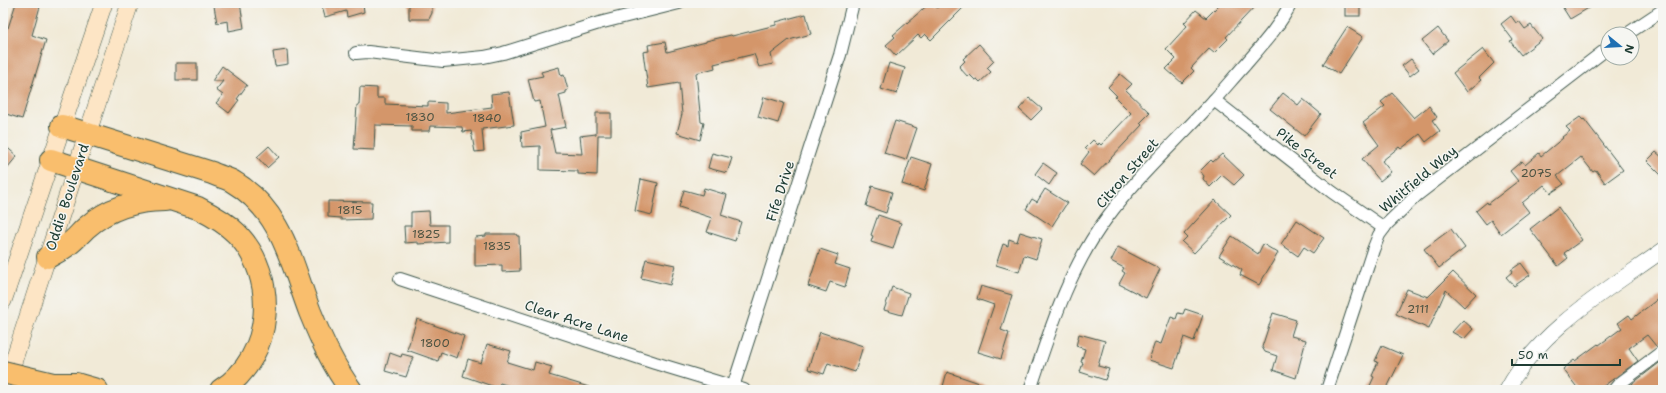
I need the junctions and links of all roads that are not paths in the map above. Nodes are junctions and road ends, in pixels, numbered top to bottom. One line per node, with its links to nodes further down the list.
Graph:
1 (104, 3): 13 (main road, Oddie Boulevard)
2 (130, 3): 14 (main road, Oddie Boulevard)
3 (679, 3): 10 (street)
4 (853, 3): 26 (street, Fife Drive)
5 (1291, 3): 12 (street, Citron Street)
6 (1661, 3): 7 (street)
7 (1663, 6)
8 (1663, 10): 9 (street)
9 (1639, 26)
10 (356, 53)
11 (1600, 54): 18 (street, Whitfield Way)
12 (1214, 100): 18 (street, Pike Street); 32 (street, Citron Street)
13 (62, 126): 14 (highway); 15 (main road, Oddie Boulevard)
14 (88, 134): 16 (main road, Oddie Boulevard); 31 (highway)
15 (51, 160): 16 (highway); 22 (main road, Oddie Boulevard)
16 (76, 168): 17 (highway); 20 (main road, Oddie Boulevard)
17 (178, 200): 20 (highway); 30 (highway)
18 (1384, 228): 33 (street, Whitfield Way)
19 (1663, 250): 34 (street)
20 (48, 257): 27 (main road, Oddie Boulevard)
21 (400, 280): 26 (street, Clear Acre Lane)
22 (3, 301)
23 (1663, 351): 35 (street)
24 (3, 372): 29 (highway, bridge)
25 (3, 376): 28 (highway)
26 (738, 388)
27 (4, 390)
28 (46, 390)
29 (97, 390)
30 (221, 390)
31 (351, 390)
32 (1030, 390)
33 (1327, 390)
34 (1507, 390)
35 (1614, 390)

